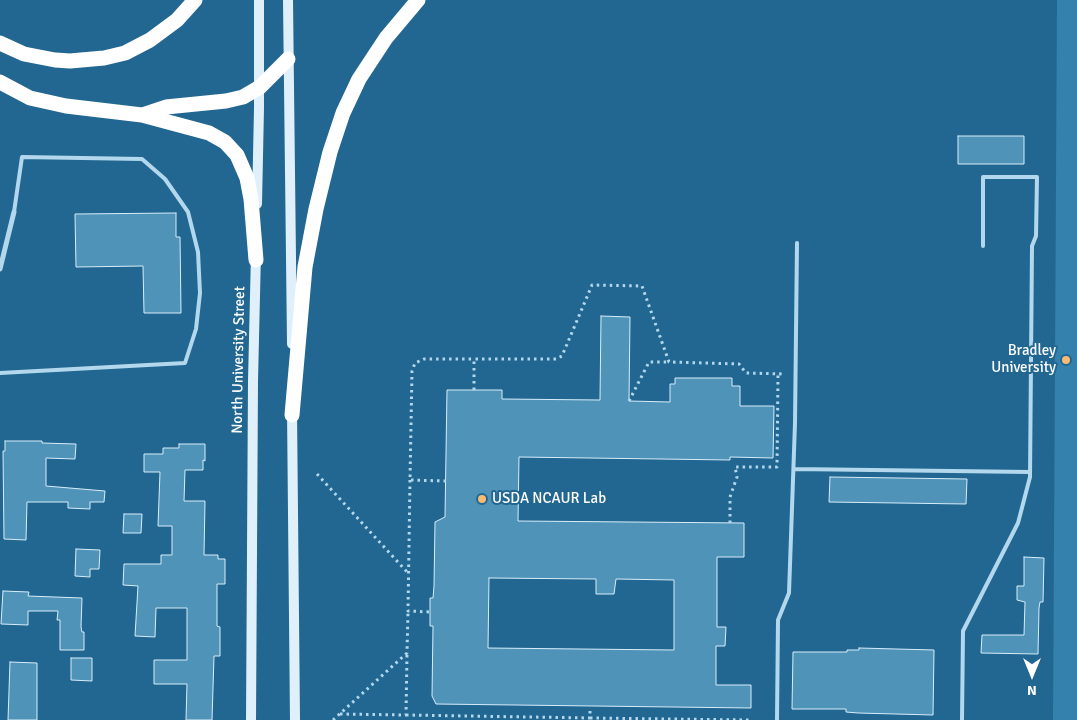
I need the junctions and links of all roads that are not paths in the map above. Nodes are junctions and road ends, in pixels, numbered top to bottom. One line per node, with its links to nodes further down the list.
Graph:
1 (194, 0): 5 (highway)
2 (260, 0): 8 (main road, North University Street)
3 (288, 0): 6 (main road)
4 (418, 0): 16 (highway)
5 (0, 43)
6 (288, 60): 8 (highway); 16 (main road)
7 (0, 82): 9 (highway)
8 (260, 86): 9 (highway); 13 (main road, North University Street)
9 (142, 114): 13 (highway)
10 (14, 212): 14 (street); 15 (lane)
11 (797, 243): 17 (lane)
12 (982, 246): 18 (lane)
13 (256, 260): 19 (main road, North University Street)
14 (0, 269)
15 (0, 373)
16 (292, 414): 20 (main road)
17 (794, 469): 18 (lane); 21 (lane)
18 (1030, 472): 22 (lane)
19 (252, 720)
20 (295, 720)
21 (777, 720)
22 (962, 720)

